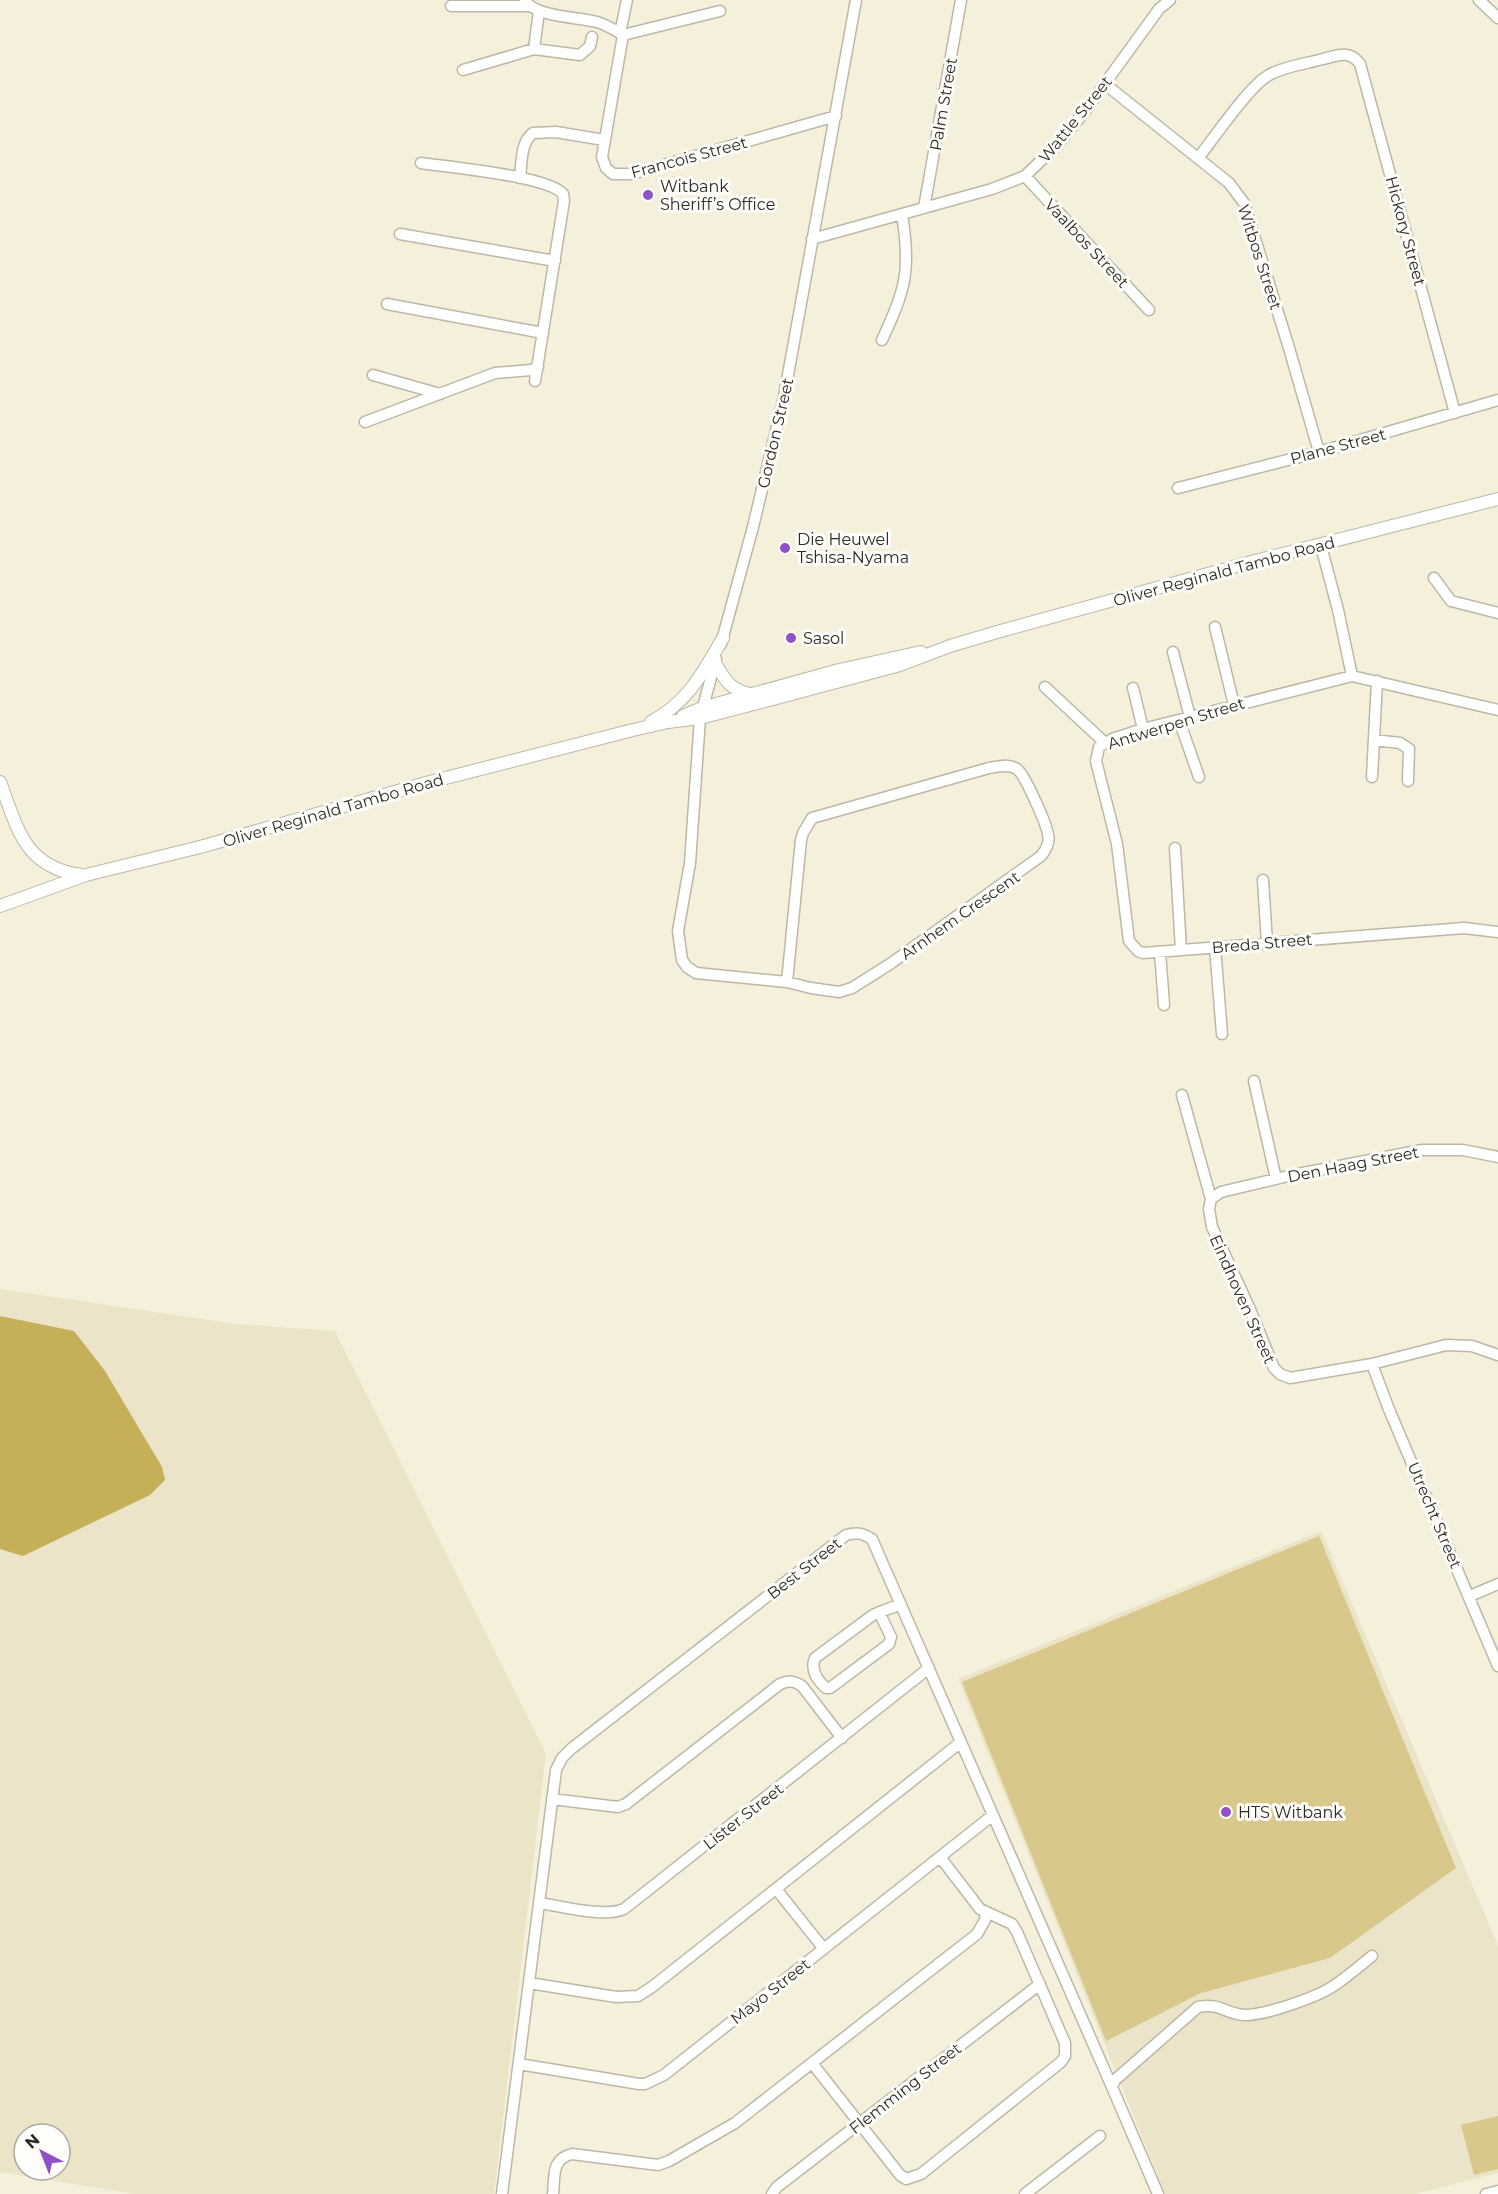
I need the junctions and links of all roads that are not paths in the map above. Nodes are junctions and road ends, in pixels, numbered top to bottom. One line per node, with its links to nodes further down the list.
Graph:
1 (627, 0): 13 (street, Francois Street)
2 (856, 0): 18 (street, Gordon Street)
3 (961, 0): 24 (street, Palm Street)
4 (1151, 0): 9 (street)
5 (1170, 0): 9 (street, Wattle Street)
6 (1479, 0): 12 (street)
7 (527, 3): 8 (street); 10 (street)
8 (451, 6)
9 (1159, 9): 17 (street, Wattle Street)
10 (539, 11): 13 (street); 15 (street)
11 (720, 11): 13 (street)
12 (1498, 18)
13 (621, 34): 19 (street, Francois Street)
14 (592, 37): 15 (street)
15 (534, 49): 16 (street)
16 (463, 70)
17 (1105, 84): 20 (street, Witbos Street); 22 (street, Wattle Street)
18 (836, 116): 19 (street, Francois Street); 27 (street, Gordon Street)
19 (604, 140): 23 (street)
20 (1199, 157): 38 (street, Hickory Street); 40 (street, Witbos Street)
21 (421, 163): 23 (street)
22 (1025, 176): 24 (street, Wattle Street); 30 (street, Vaalbos Street)
23 (520, 178): 28 (street)
24 (924, 208): 25 (street, Wattle Street)
25 (902, 214): 27 (street, Wattle Street); 32 (street)
26 (400, 234): 28 (street)
27 (812, 239): 47 (street, Gordon Street)
28 (555, 261): 31 (street)
29 (387, 304): 31 (street)
30 (1149, 310)
31 (543, 333): 33 (street)
32 (882, 340)
33 (538, 367): 35 (street); 36 (street)
34 (373, 375): 36 (street)
35 (535, 381)
36 (440, 394): 39 (street)
37 (1498, 400): 38 (street, Plane Street)
38 (1455, 413): 40 (street, Plane Street)
39 (365, 422)
40 (1318, 452): 41 (street, Plane Street)
41 (1178, 488)
42 (1498, 499): 43 (main road, Oliver Reginald Tambo Road)
43 (1321, 546): 48 (main road, Oliver Reginald Tambo Road); 51 (street)
44 (1434, 578): 45 (street)
45 (1498, 613)
46 (1215, 627): 56 (street)
47 (723, 638): 50 (street, Gordon Street); 62 (main road)
48 (950, 646): 55 (main road, Oliver Reginald Tambo Road); 58 (main road, Oliver Reginald Tambo Road)
49 (1173, 652): 59 (street)
50 (715, 663): 55 (main road); 58 (street, Gordon Street)
51 (1352, 676): 52 (street); 56 (street, Antwerpen Street)
52 (1377, 681): 57 (street); 63 (street)
53 (1045, 687): 64 (street)
54 (1133, 688): 61 (street)
55 (751, 694): 58 (main road, Oliver Reginald Tambo Road)
56 (1234, 705): 59 (street, Antwerpen Street)
57 (1498, 710)
58 (701, 713): 62 (main road, Oliver Reginald Tambo Road); 79 (street, Gordon Street)
59 (1190, 717): 60 (street, Antwerpen Street)
60 (1179, 720): 61 (street, Antwerpen Street); 65 (street)
61 (1143, 729): 64 (street, Antwerpen Street)
62 (633, 730): 71 (main road, Oliver Reginald Tambo Road)
63 (1374, 740): 66 (street); 67 (street)
64 (1104, 742): 69 (street, Antwerpen Street)
65 (1199, 777)
66 (1372, 777)
67 (1408, 781)
68 (0, 782): 71 (main road)
69 (1117, 844): 78 (street, Breda Street)
70 (1175, 848): 77 (street)
71 (86, 875): 73 (main road, Oliver Reginald Tambo Road)
72 (1263, 880): 75 (street)
73 (0, 906)
74 (1498, 932): 75 (street, Breda Street)
75 (1268, 943): 76 (street, Breda Street)
76 (1215, 947): 77 (street, Breda Street); 82 (street)
77 (1181, 950): 78 (street, Breda Street)
78 (1160, 952): 81 (street)
79 (687, 967): 80 (street, Arnhem Crescent)
80 (786, 982): 80 (street, Arnhem Crescent)
81 (1164, 1005)
82 (1222, 1034)
83 (1254, 1081): 86 (street)
84 (1182, 1095): 87 (street, Eindhoven Street)
85 (1498, 1157): 86 (street, Den Haag Street)
86 (1276, 1179): 87 (street, Den Haag Street)
87 (1211, 1199): 89 (street, Eindhoven Street)
88 (1498, 1355): 89 (street, Eindhoven Street)
89 (1372, 1364): 91 (street, Utrecht Street)
90 (1498, 1584): 91 (street)
91 (1470, 1596): 94 (street, Utrecht Street)
92 (901, 1605): 93 (street); 95 (street, Best Street); 98 (street, Best Street)
93 (879, 1612): 93 (street)
94 (1498, 1666)
95 (929, 1668): 96 (street, Lister Street); 97 (street, Best Street)
96 (842, 1738): 98 (street); 102 (street, Lister Street)
97 (961, 1742): 99 (street, Best Street); 101 (street)
98 (552, 1799): 102 (street)
99 (993, 1815): 100 (street, Mayo Street); 110 (street, Best Street)
100 (940, 1857): 103 (street); 104 (street, Mayo Street)
101 (776, 1889): 104 (street); 106 (street)
102 (539, 1903): 106 (street)
103 (986, 1913): 107 (street); 108 (street)
104 (824, 1949): 109 (street, Mayo Street)
105 (1372, 1956): 110 (street)
106 (529, 1983): 109 (street)
107 (1040, 1984): 111 (street, Flemming Street); 111 (street)
108 (812, 2062): 111 (street); 115 (street)
109 (519, 2064): 114 (street)
110 (1112, 2087): 118 (street, Best Street)
111 (859, 2123): 116 (street, Flemming Street)
112 (1100, 2136): 117 (street)
113 (1498, 2191): 119 (street)
114 (502, 2194)
115 (553, 2194)
116 (772, 2194)
117 (1025, 2194)
118 (1158, 2194)
119 (1486, 2194)

